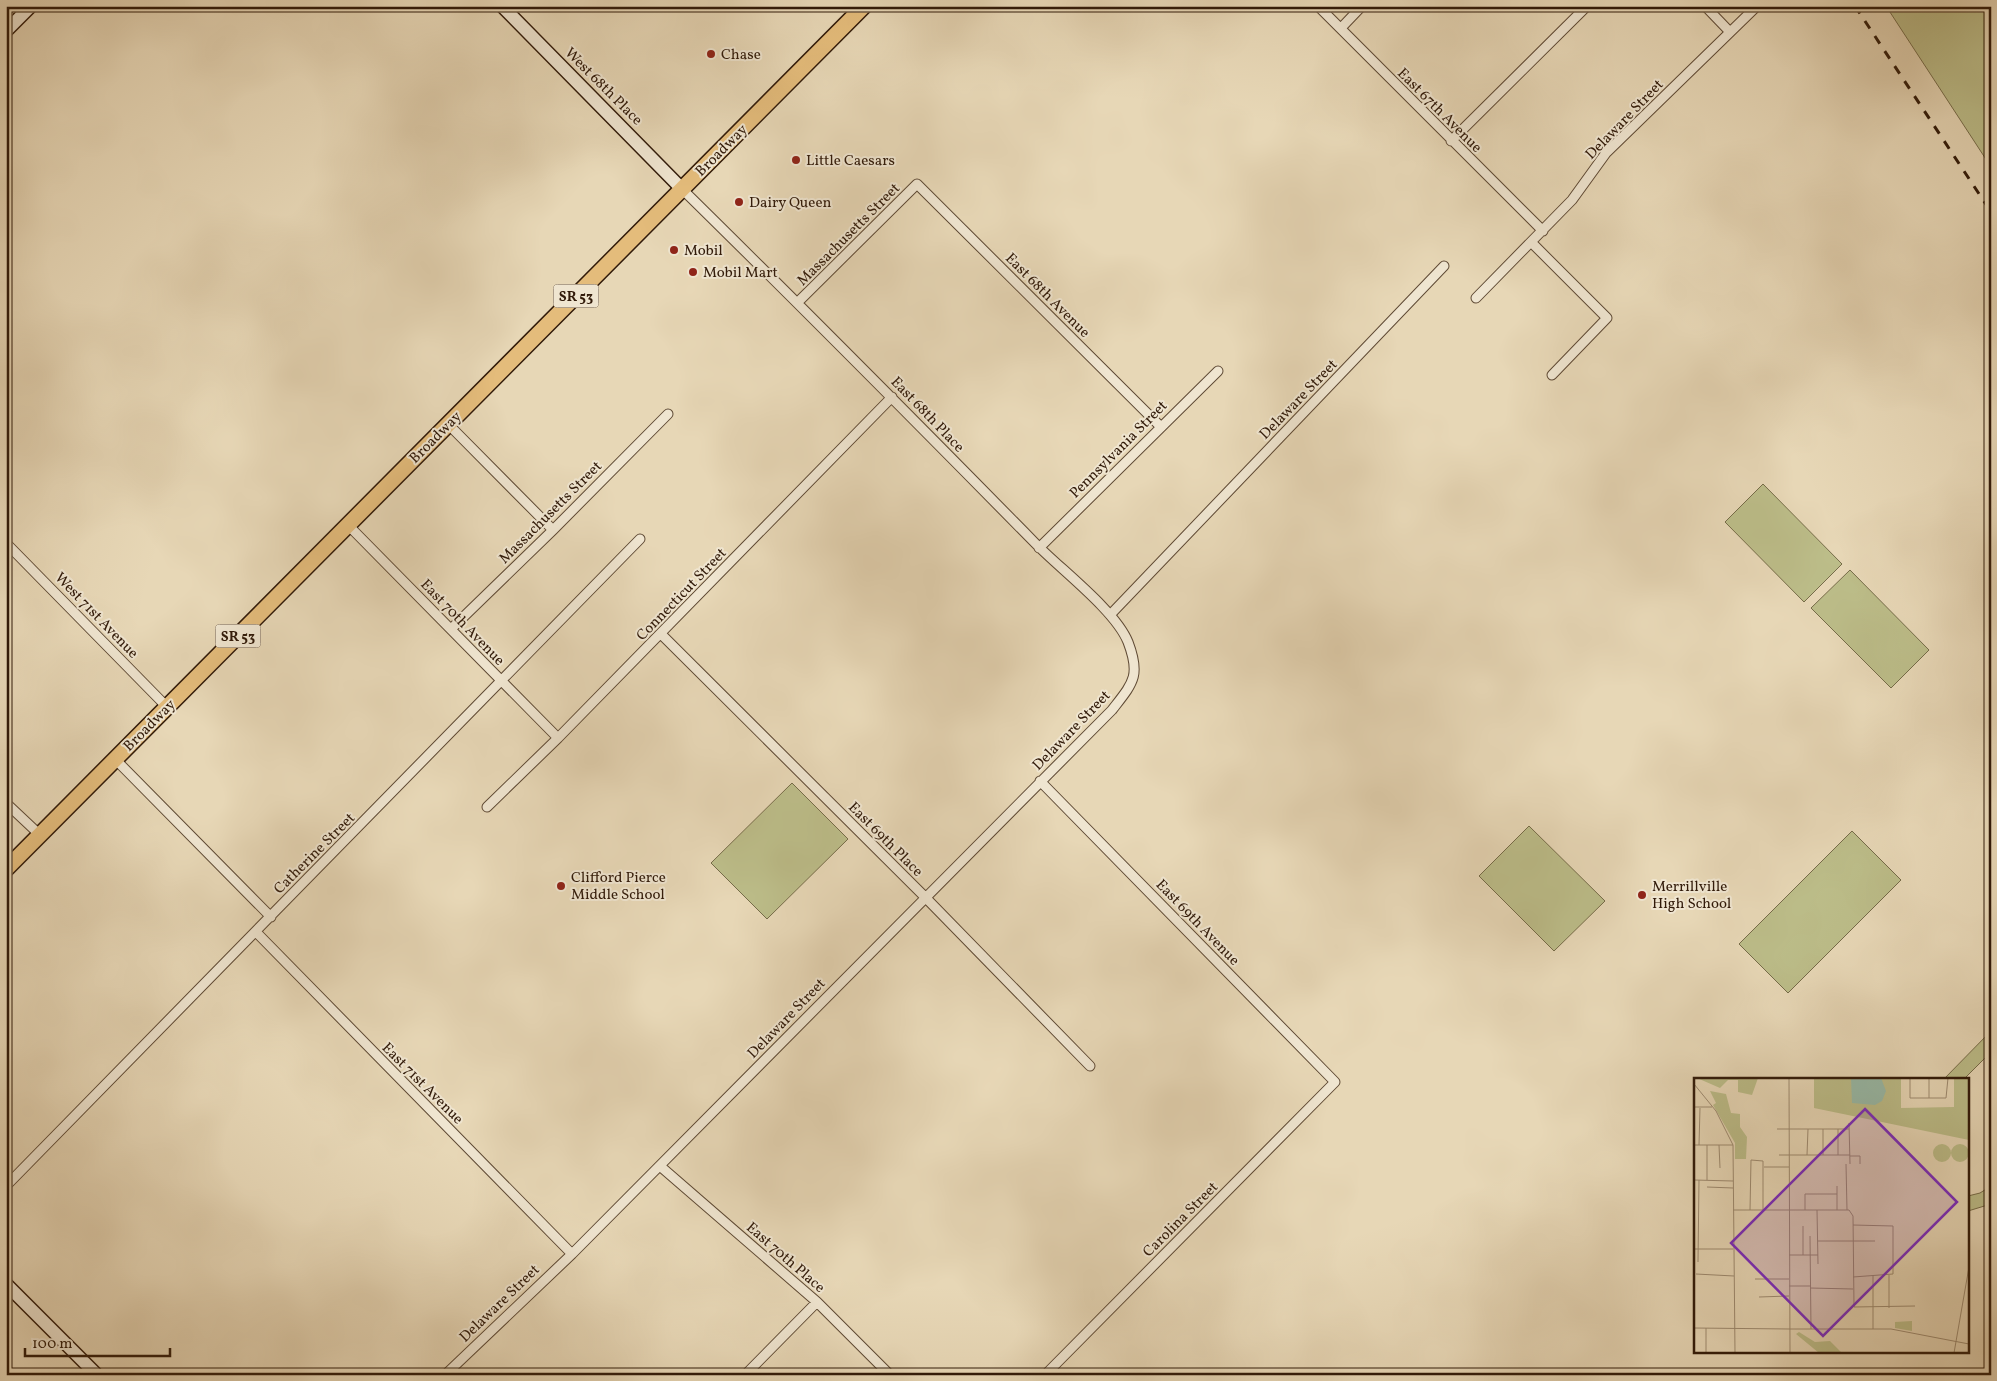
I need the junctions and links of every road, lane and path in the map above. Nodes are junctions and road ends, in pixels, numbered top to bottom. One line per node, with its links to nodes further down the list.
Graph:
1 (31, 6): 10 (street)
2 (502, 6): 14 (street, West 68th Place)
3 (864, 6): 14 (main road, Broadway / SR 53)
4 (1318, 6): 9 (street, East 67th Avenue)
5 (1362, 6): 9 (street)
6 (1587, 6): 12 (street)
7 (1704, 6): 11 (street)
8 (1757, 6): 11 (street, Delaware Street)
9 (1340, 28): 12 (street, East 67th Avenue)
10 (6, 31)
11 (1730, 32): 15 (street, Delaware Street)
12 (1451, 141): 15 (street, East 67th Avenue)
13 (917, 184): 19 (street, Massachusetts Street); 25 (street, East 68th Avenue)
14 (682, 189): 19 (street, East 68th Place); 24 (main road, Broadway / SR 53)
15 (1543, 231): 16 (street, Delaware Street)
16 (1532, 243): 18 (street, Delaware Street); 21 (street)
17 (1444, 266): 31 (street, Delaware Street)
18 (1476, 298)
19 (798, 303): 22 (street, East 68th Place)
20 (1218, 371): 25 (street, Pennsylvania Street)
21 (1552, 374)
22 (892, 397): 30 (street, East 68th Place); 33 (street, Connecticut Street)
23 (668, 414): 27 (street, Massachusetts Street)
24 (448, 424): 26 (main road, Broadway / SR 53); 27 (street)
25 (1160, 426): 30 (street, Pennsylvania Street)
26 (348, 525): 32 (street, East 70th Avenue); 36 (main road, Broadway / SR 53)
27 (553, 530): 32 (street, Massachusetts Street)
28 (640, 539): 35 (street, Catherine Street)
29 (6, 543): 36 (street, West 71st Avenue)
30 (1039, 548): 31 (street, East 68th Place)
31 (1110, 615): 34 (street, East 68th Place)
32 (451, 629): 35 (street, East 70th Avenue)
33 (661, 634): 37 (street, Connecticut Street); 44 (street, East 69th Place)
34 (1135, 671): 39 (street, Delaware Street)
35 (502, 681): 37 (street, East 70th Avenue); 45 (street, Catherine Street)
36 (167, 707): 38 (main road, Broadway / SR 53)
37 (558, 738): 41 (street, Connecticut Street)
38 (115, 759): 42 (main road, Broadway / SR 53); 45 (street)
39 (1040, 780): 44 (street, Delaware Street); 48 (street, East 69th Avenue)
40 (6, 803): 42 (street)
41 (487, 807)
42 (40, 835): 43 (main road, Broadway / SR 53)
43 (6, 869)
44 (924, 896): 47 (street, East 69th Place); 49 (street, Delaware Street)
45 (271, 917): 46 (street, Catherine Street)
46 (256, 932): 50 (street, Catherine Street); 51 (street, East 71st Avenue)
47 (1090, 1066)
48 (1335, 1082): 58 (street, Carolina Street)
49 (660, 1166): 51 (street, Delaware Street); 53 (street, East 70th Place)
50 (6, 1186)
51 (572, 1254): 55 (street, Delaware Street)
52 (6, 1284): 54 (street)
53 (817, 1302): 56 (street); 57 (street, East 70th Place)
54 (97, 1375)
55 (445, 1375)
56 (745, 1375)
57 (890, 1375)
58 (1045, 1375)

